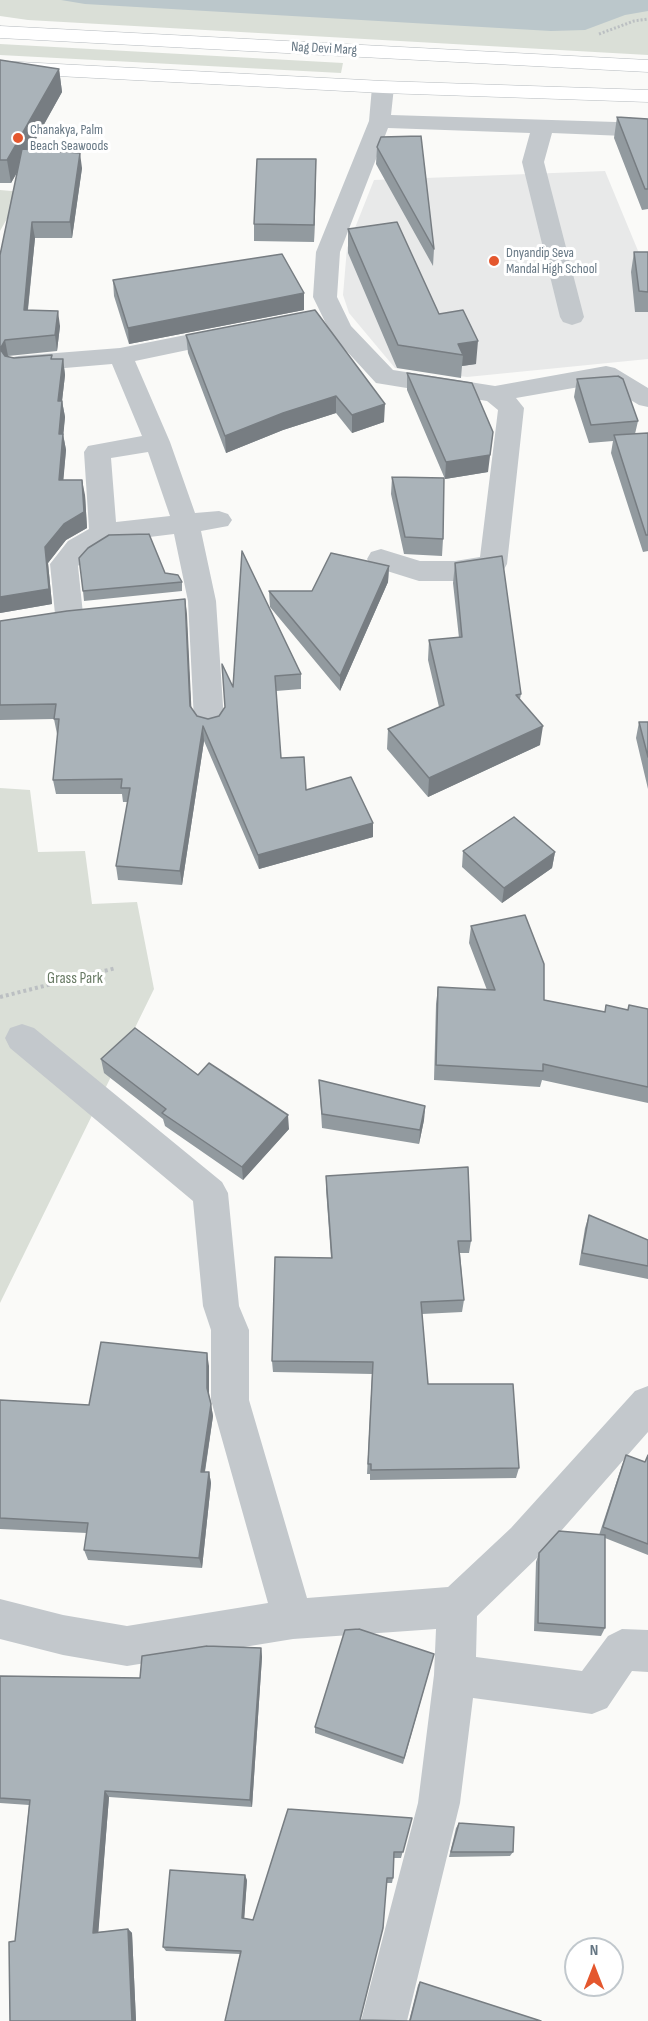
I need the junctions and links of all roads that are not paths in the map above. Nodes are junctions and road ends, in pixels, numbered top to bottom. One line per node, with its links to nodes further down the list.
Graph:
1 (0, 32): 2 (main road, Nag Devi Marg)
2 (358, 51): 3 (main road, Nag Devi Marg); 5 (main road)
3 (648, 66)
4 (0, 67): 5 (main road)
5 (353, 85): 6 (main road)
6 (383, 87): 7 (main road); 8 (street)
7 (648, 96)
8 (380, 121): 9 (street); 15 (street)
9 (543, 127): 10 (street); 11 (street)
10 (648, 130)
11 (572, 317)
12 (254, 330): 13 (street)
13 (120, 356): 14 (street); 17 (street)
14 (17, 364)
15 (495, 394): 16 (street); 21 (street)
16 (648, 399)
17 (157, 442): 19 (street); 20 (street)
18 (219, 520): 19 (street)
19 (186, 525): 20 (street); 23 (street)
20 (103, 533): 22 (street)
21 (381, 559)
22 (69, 614)
23 (209, 721)
24 (22, 1038): 28 (street)
25 (648, 1404): 26 (street)
26 (457, 1607): 28 (street); 30 (street)
27 (0, 1619): 28 (street)
28 (293, 1619)
29 (648, 1652): 30 (street)
30 (455, 1675): 31 (street)
31 (384, 2021)

